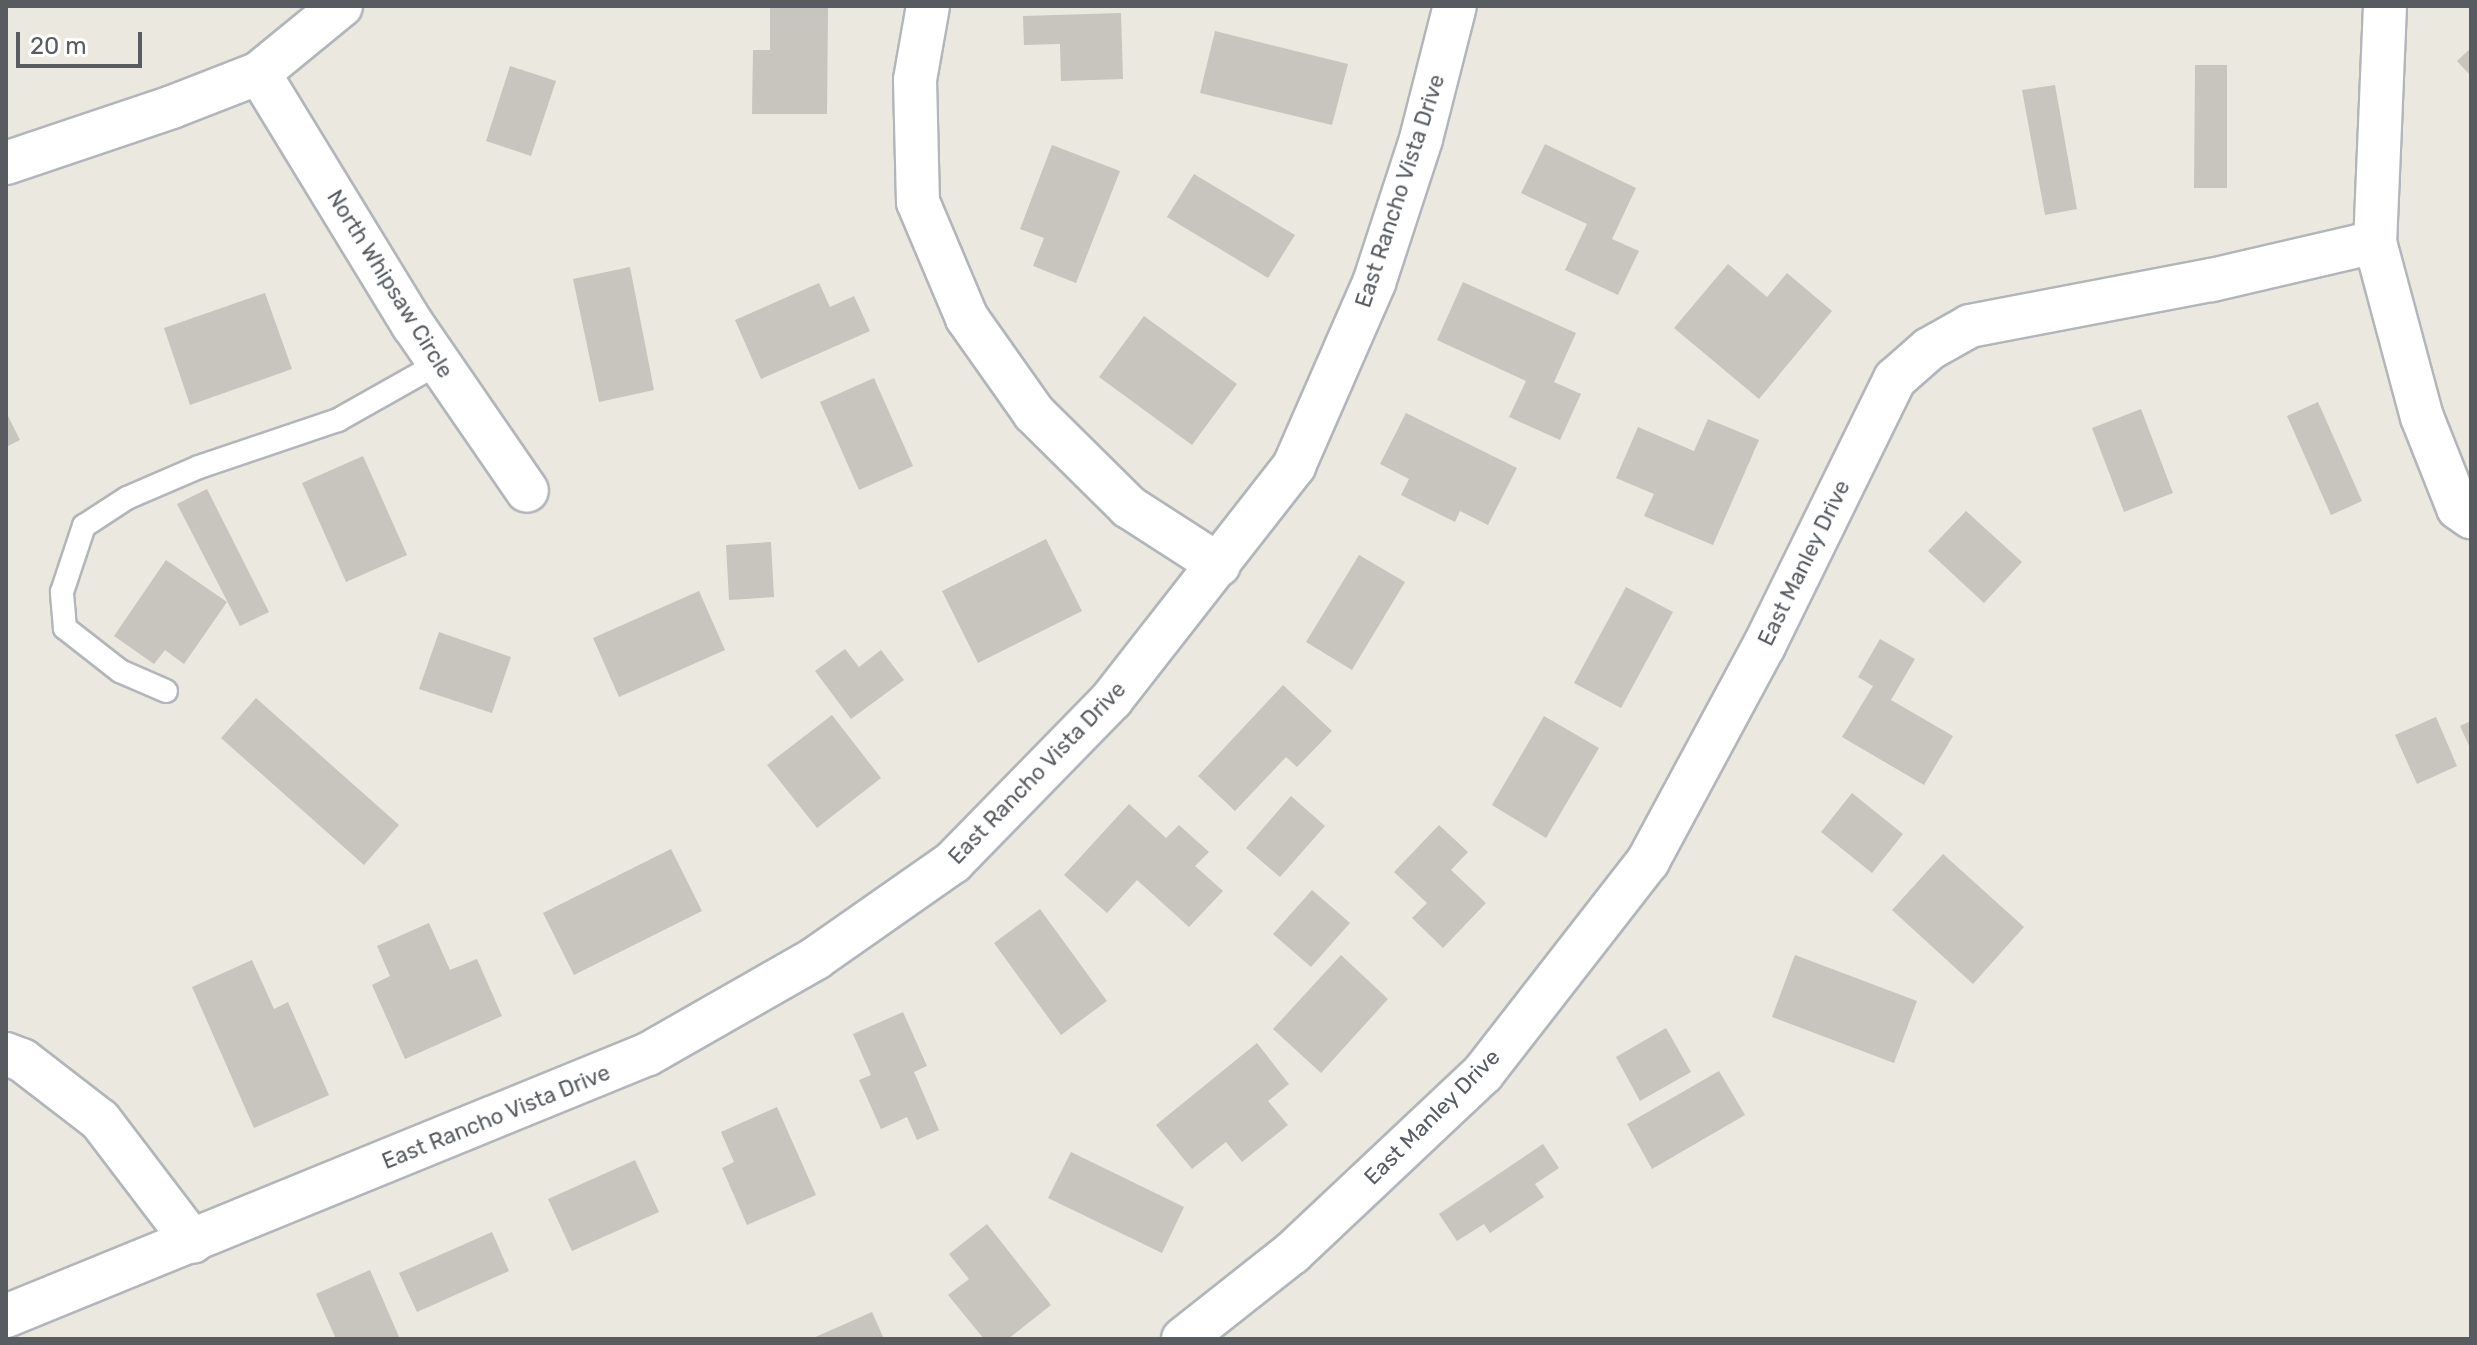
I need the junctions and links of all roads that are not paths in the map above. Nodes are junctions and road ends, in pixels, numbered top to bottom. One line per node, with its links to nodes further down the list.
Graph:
1 (341, 6): 5 (street)
2 (928, 6): 11 (street)
3 (1455, 6): 11 (street, East Rancho Vista Drive)
4 (2385, 6): 7 (street)
5 (259, 73): 6 (street); 8 (street, North Whipsaw Circle)
6 (6, 163)
7 (2375, 242): 10 (street); 16 (street, East Manley Drive)
8 (439, 363): 9 (street, North Whipsaw Circle); 12 (lane)
9 (527, 491)
10 (2471, 517)
11 (1219, 565): 14 (street, East Rancho Vista Drive)
12 (166, 691)
13 (6, 1054): 14 (street)
14 (193, 1242): 15 (street, East Rancho Vista Drive)
15 (6, 1316)
16 (1183, 1339)

